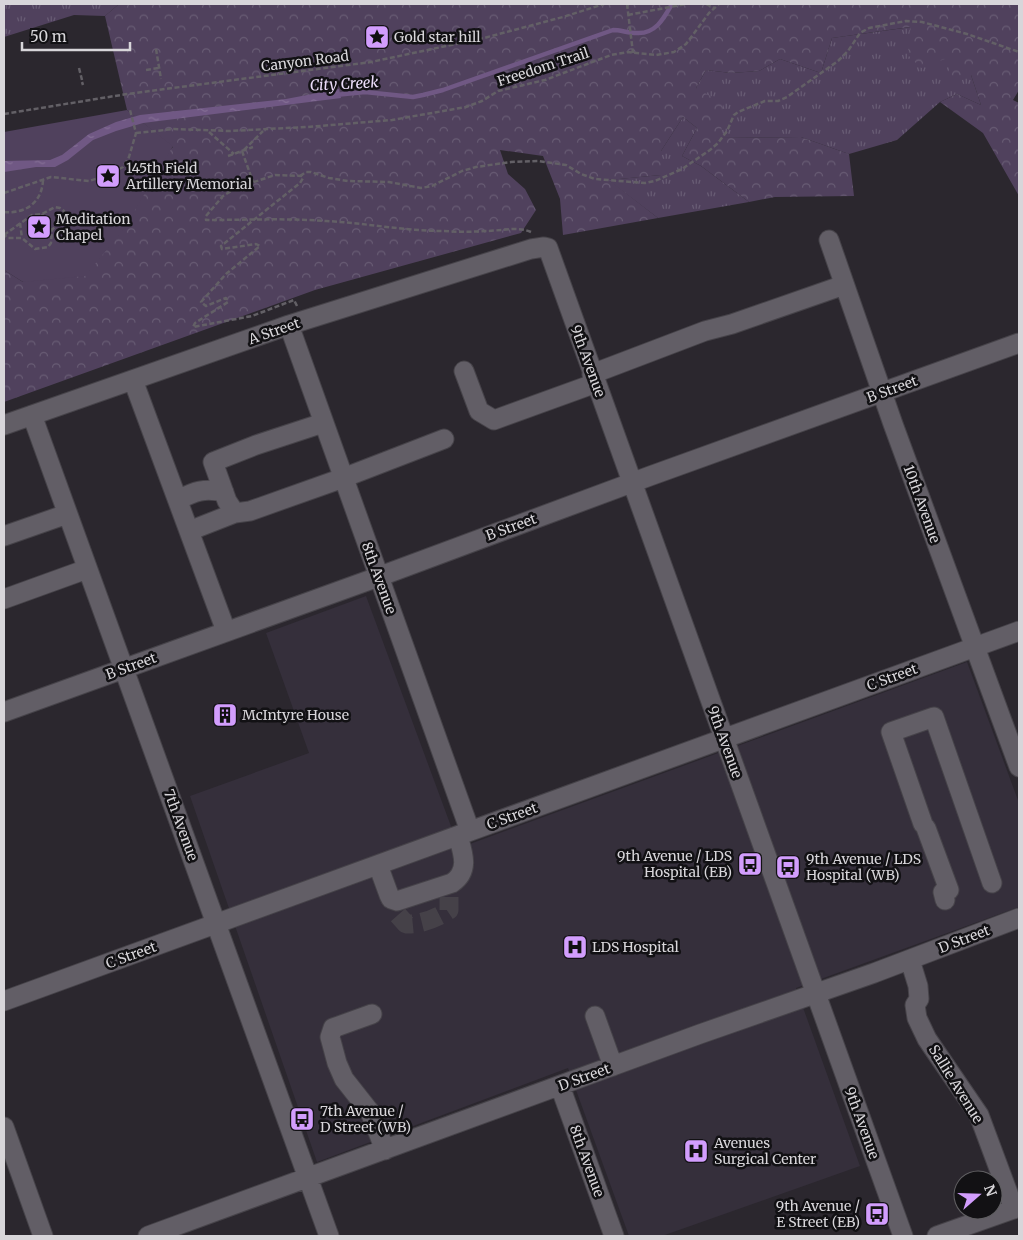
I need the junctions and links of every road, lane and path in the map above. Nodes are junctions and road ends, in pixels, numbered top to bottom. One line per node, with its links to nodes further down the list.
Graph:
1 (604, 4): 18 (path, Canyon Road)
2 (627, 4): 8 (path)
3 (686, 4): 6 (path)
4 (706, 4): 7 (path)
5 (719, 4): 7 (path, Freedom Trail)
6 (682, 5): 8 (path)
7 (714, 8): 11 (path, Freedom Trail)
8 (628, 15): 11 (path)
9 (156, 49): 13 (path)
10 (1019, 52): 26 (path)
11 (633, 53): 20 (path, Freedom Trail)
12 (79, 68): 16 (path)
13 (159, 68): 14 (path); 15 (path)
14 (146, 70)
15 (161, 79)
16 (82, 82)
17 (130, 110): 21 (path)
18 (4, 114)
19 (208, 130): 20 (path, Freedom Trail); 21 (path, Freedom Trail); 24 (path)
20 (264, 130): 23 (path)
21 (136, 133): 27 (path)
22 (253, 147): 23 (path)
23 (243, 151): 24 (path); 28 (path)
24 (234, 154): 25 (path)
25 (228, 156)
26 (300, 176): 28 (path); 34 (path)
27 (43, 180): 29 (path); 30 (path)
28 (253, 182): 34 (path)
29 (4, 193)
30 (28, 208): 31 (path); 33 (path)
31 (4, 212)
32 (42, 214): 33 (path); 36 (path); 36 (path)
33 (32, 215): 35 (path)
34 (254, 220): 40 (path); 43 (path)
35 (20, 223): 37 (path); 38 (path)
36 (52, 230): 38 (path)
37 (4, 235): 38 (path)
38 (22, 238)
39 (829, 240): 41 (street, 10th Avenue)
40 (540, 244): 45 (street, A Street); 48 (street, 9th Avenue)
41 (844, 285): 48 (street); 50 (street, 10th Avenue)
42 (296, 306): 43 (path)
43 (266, 311): 44 (path)
44 (268, 316)
45 (289, 325): 49 (street, A Street); 52 (street, 8th Avenue)
46 (1019, 343): 50 (street, B Street)
47 (464, 371): 48 (street)
48 (594, 378): 56 (street, 9th Avenue)
49 (133, 380): 51 (street, A Street); 58 (street)
50 (882, 392): 56 (street, B Street); 68 (street, 10th Avenue)
51 (32, 415): 53 (street, A Street); 60 (street, 7th Avenue)
52 (323, 423): 55 (street, 8th Avenue); 57 (street)
53 (4, 425)
54 (444, 439): 55 (street)
55 (343, 478): 59 (street); 64 (street, 8th Avenue)
56 (631, 483): 64 (street, B Street); 71 (street, 9th Avenue)
57 (224, 492): 58 (street); 59 (street)
58 (178, 500): 61 (street)
59 (235, 513): 61 (street)
60 (67, 514): 62 (street); 63 (street, 7th Avenue)
61 (190, 531): 66 (street)
62 (4, 536)
63 (87, 569): 65 (street); 69 (street, 7th Avenue)
64 (378, 577): 66 (street, B Street); 74 (street, 8th Avenue)
65 (4, 598)
66 (226, 631): 69 (street, B Street)
67 (1019, 631): 68 (street, C Street)
68 (975, 647): 71 (street, C Street); 72 (street, 10th Avenue)
69 (123, 669): 70 (street, B Street); 79 (street, 7th Avenue)
70 (4, 712)
71 (724, 739): 74 (street, C Street); 81 (street, 9th Avenue)
72 (1016, 746): 73 (street, 10th Avenue)
73 (1019, 767)
74 (464, 834): 75 (street, C Street); 75 (street, 8th Avenue)
75 (378, 865): 79 (street, C Street)
76 (992, 883): 77 (street)
77 (945, 900)
78 (1019, 918): 80 (street, D Street)
79 (216, 924): 82 (street, C Street); 89 (street, 7th Avenue)
80 (910, 960): 81 (street, D Street); 90 (street, Sallie Avenue)
81 (815, 994): 85 (street, D Street); 95 (street, 9th Avenue)
82 (4, 1001)
83 (372, 1014): 88 (street)
84 (595, 1016): 85 (street)
85 (613, 1066): 86 (street, D Street)
86 (560, 1086): 88 (street, D Street); 94 (street, 8th Avenue)
87 (4, 1127): 91 (street)
88 (386, 1150): 89 (street, D Street)
89 (308, 1178): 92 (street, D Street); 93 (street, 7th Avenue)
90 (1017, 1208): 96 (street)
91 (43, 1236)
92 (148, 1236)
93 (329, 1236)
94 (614, 1236)
95 (902, 1236)
96 (938, 1236)

